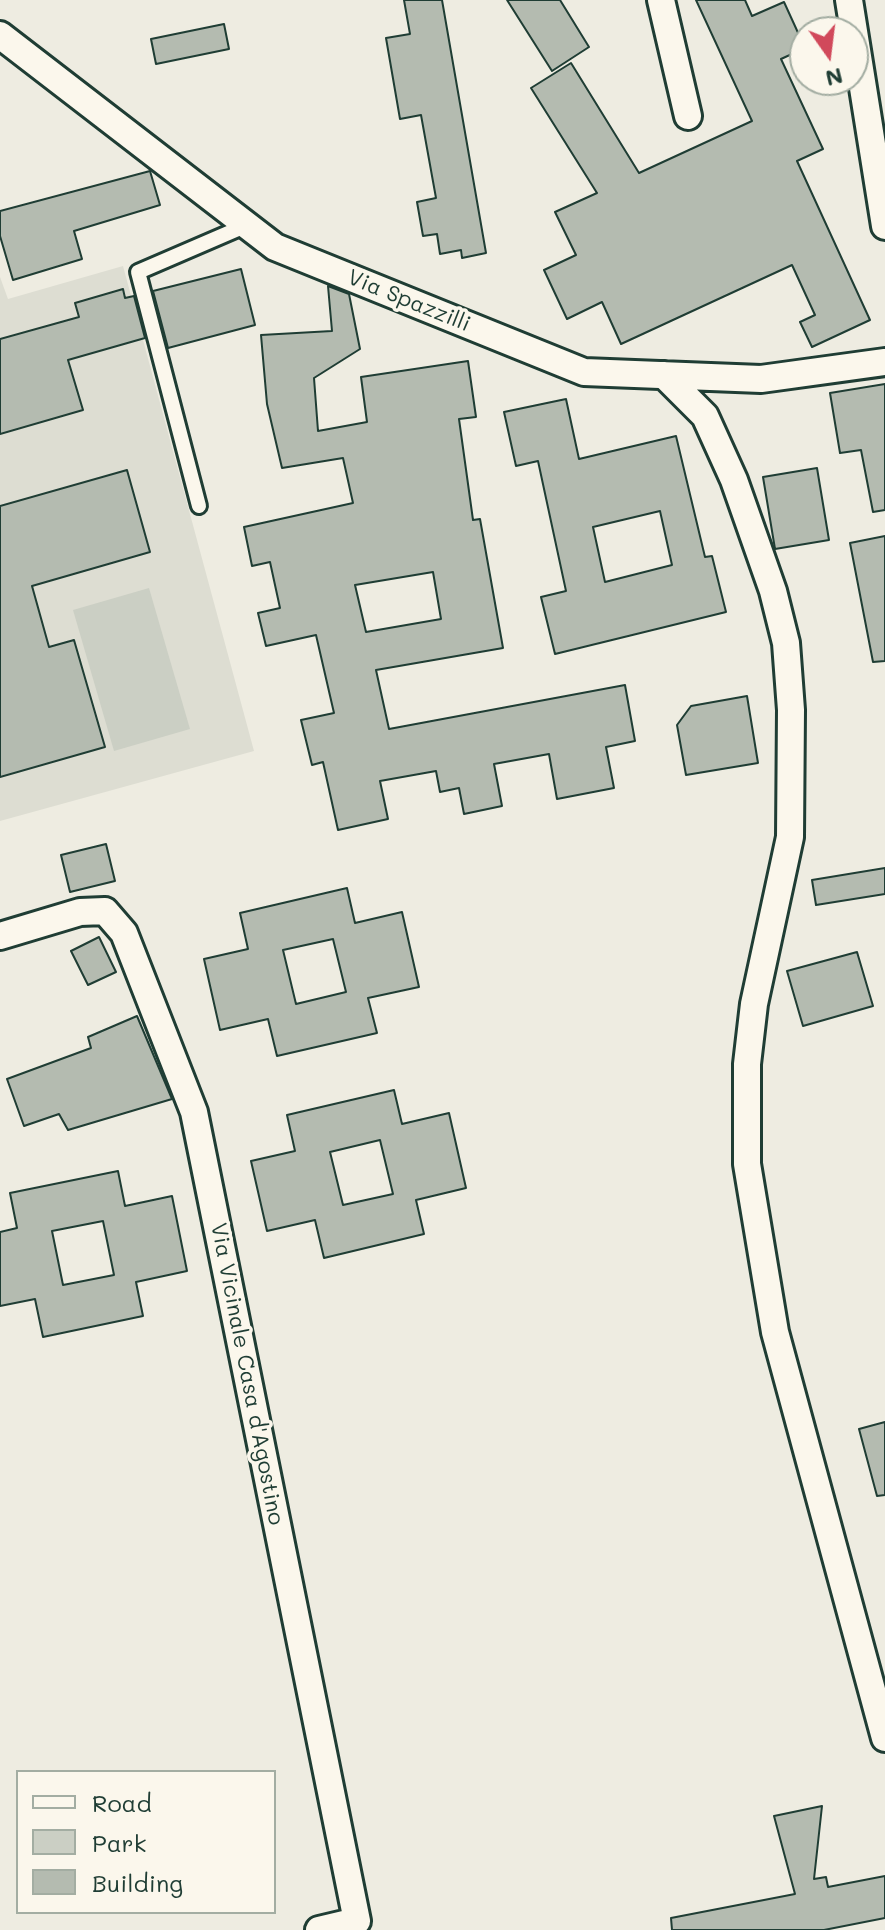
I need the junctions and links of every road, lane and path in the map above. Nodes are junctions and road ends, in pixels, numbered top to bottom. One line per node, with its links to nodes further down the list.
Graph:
1 (661, 0): 4 (street)
2 (849, 0): 6 (street)
3 (0, 35): 5 (street, Via Spazzilli)
4 (688, 116)
5 (247, 225): 8 (street, Via Spazzilli); 9 (lane)
6 (885, 226)
7 (885, 362): 8 (street, Via Spazzilli)
8 (664, 375): 11 (street)
9 (199, 506)
10 (0, 936): 12 (street, Via Vicinale Casa d'Agostino)
11 (885, 1738)
12 (319, 1930)

